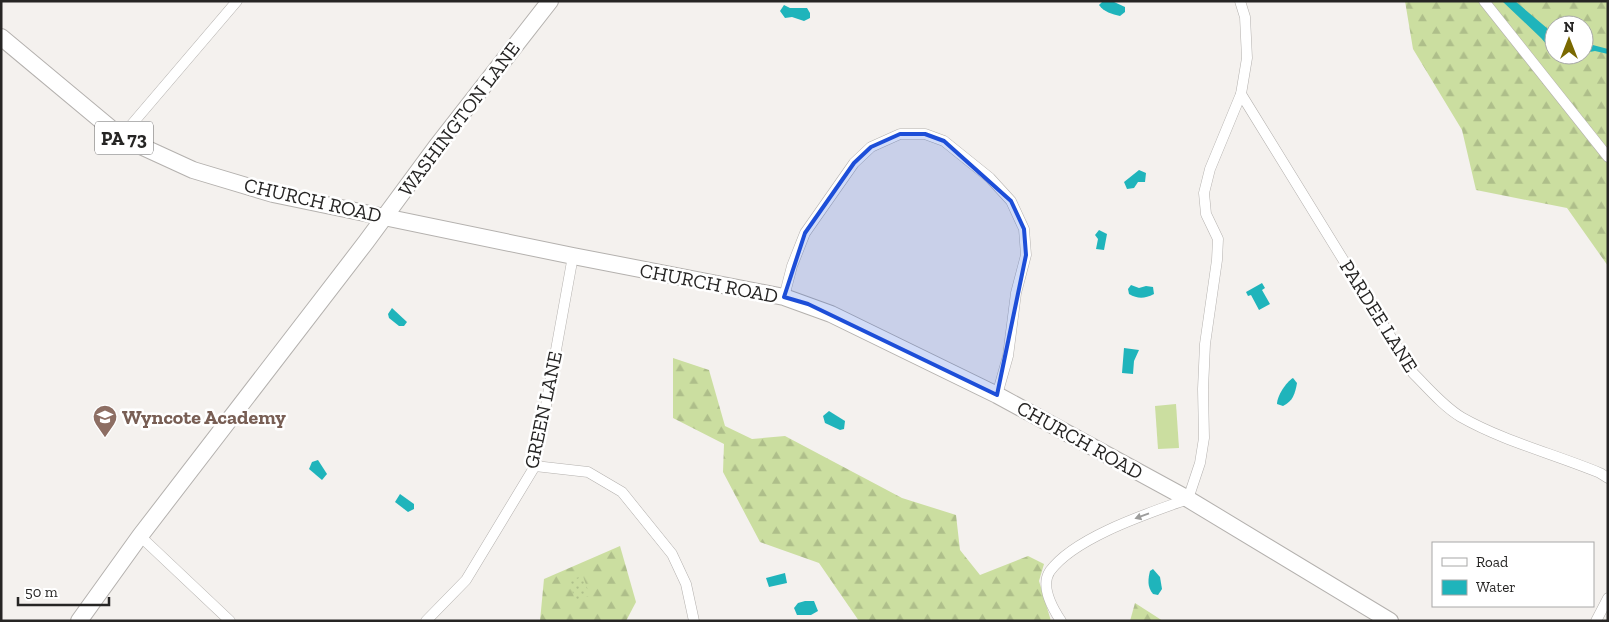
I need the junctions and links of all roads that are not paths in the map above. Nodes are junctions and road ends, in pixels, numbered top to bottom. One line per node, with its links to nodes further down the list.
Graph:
1 (238, 1): 7 (street)
2 (550, 1): 9 (main road, WASHINGTON LANE)
3 (1240, 1): 6 (street)
4 (1484, 1): 8 (street)
5 (1, 37): 7 (main road, CHURCH ROAD / PA 73)
6 (1241, 94): 14 (street, PARDEE LANE); 15 (street)
7 (121, 137): 9 (main road, CHURCH ROAD / PA 73)
8 (1608, 157)
9 (386, 216): 10 (main road, CHURCH ROAD); 16 (main road, WASHINGTON LANE)
10 (573, 256): 11 (main road, CHURCH ROAD); 13 (street, GREEN LANE)
11 (784, 297): 12 (main road, CHURCH ROAD); 12 (street)
12 (997, 395): 15 (main road, CHURCH ROAD)
13 (535, 466): 20 (street, GREEN LANE); 21 (street)
14 (1608, 478)
15 (1188, 499): 22 (street, one-way to 22); 23 (main road, CHURCH ROAD)
16 (140, 536): 18 (main road, WASHINGTON LANE); 19 (street)
17 (1608, 598): 24 (street)
18 (79, 621)
19 (230, 621)
20 (426, 621)
21 (694, 621)
22 (1061, 621)
23 (1390, 621)
24 (1596, 621)

